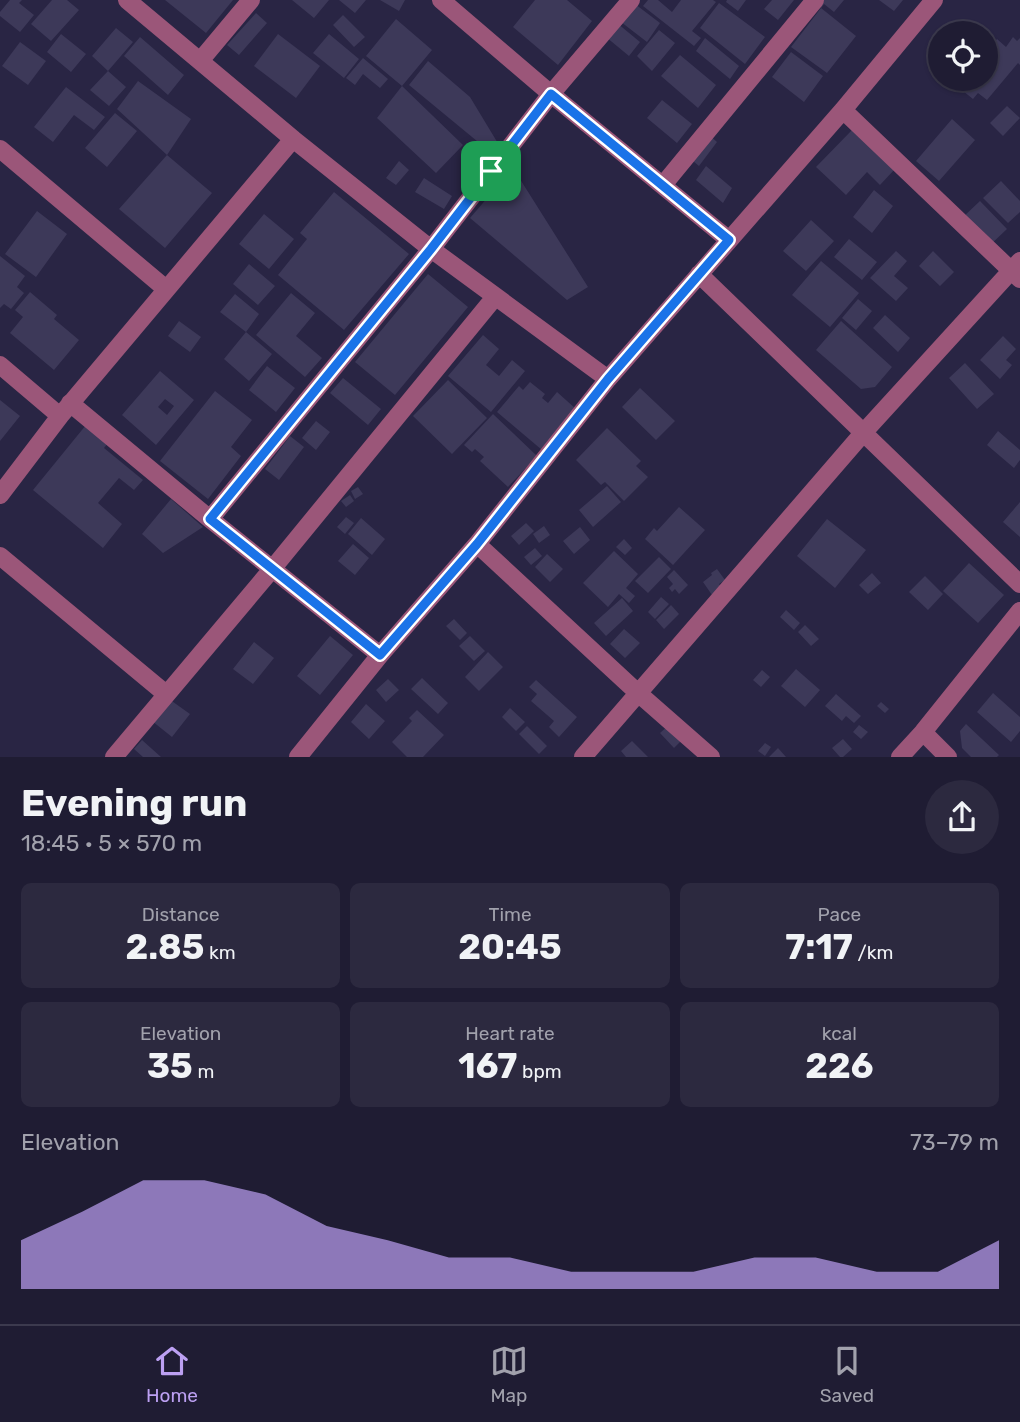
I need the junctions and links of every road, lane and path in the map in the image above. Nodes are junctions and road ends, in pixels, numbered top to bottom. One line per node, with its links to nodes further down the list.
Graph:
1 (127, 0): 7 (street)
2 (251, 0): 7 (street)
3 (631, 0): 8 (street)
4 (815, 0): 12 (street)
5 (934, 0): 9 (street)
6 (444, 1): 8 (street)
7 (200, 61): 10 (street)
8 (551, 94): 12 (street); 14 (street)
9 (843, 110): 13 (street); 15 (street)
10 (293, 139): 14 (street); 17 (street)
11 (0, 149): 17 (street)
12 (663, 185): 13 (street)
13 (729, 240): 16 (street)
14 (431, 249): 18 (street); 24 (street)
15 (1017, 270): 22 (street)
16 (699, 274): 20 (street); 22 (street)
17 (166, 289): 21 (street)
18 (495, 297): 20 (street); 27 (street)
19 (0, 365): 21 (street)
20 (608, 379): 25 (street)
21 (65, 410): 23 (street); 24 (street)
22 (864, 432): 28 (street); 31 (street)
23 (0, 495)
24 (210, 519): 27 (street)
25 (477, 544): 30 (street); 31 (street)
26 (0, 555): 32 (street)
27 (273, 568): 30 (street); 32 (street)
28 (1020, 584)
29 (1020, 611): 33 (street)
30 (380, 655): 35 (street)
31 (638, 693): 36 (street); 37 (street)
32 (166, 694): 34 (street)
33 (923, 732): 38 (street); 39 (street)
34 (114, 757)
35 (298, 757)
36 (583, 757)
37 (710, 757)
38 (900, 757)
39 (948, 757)

